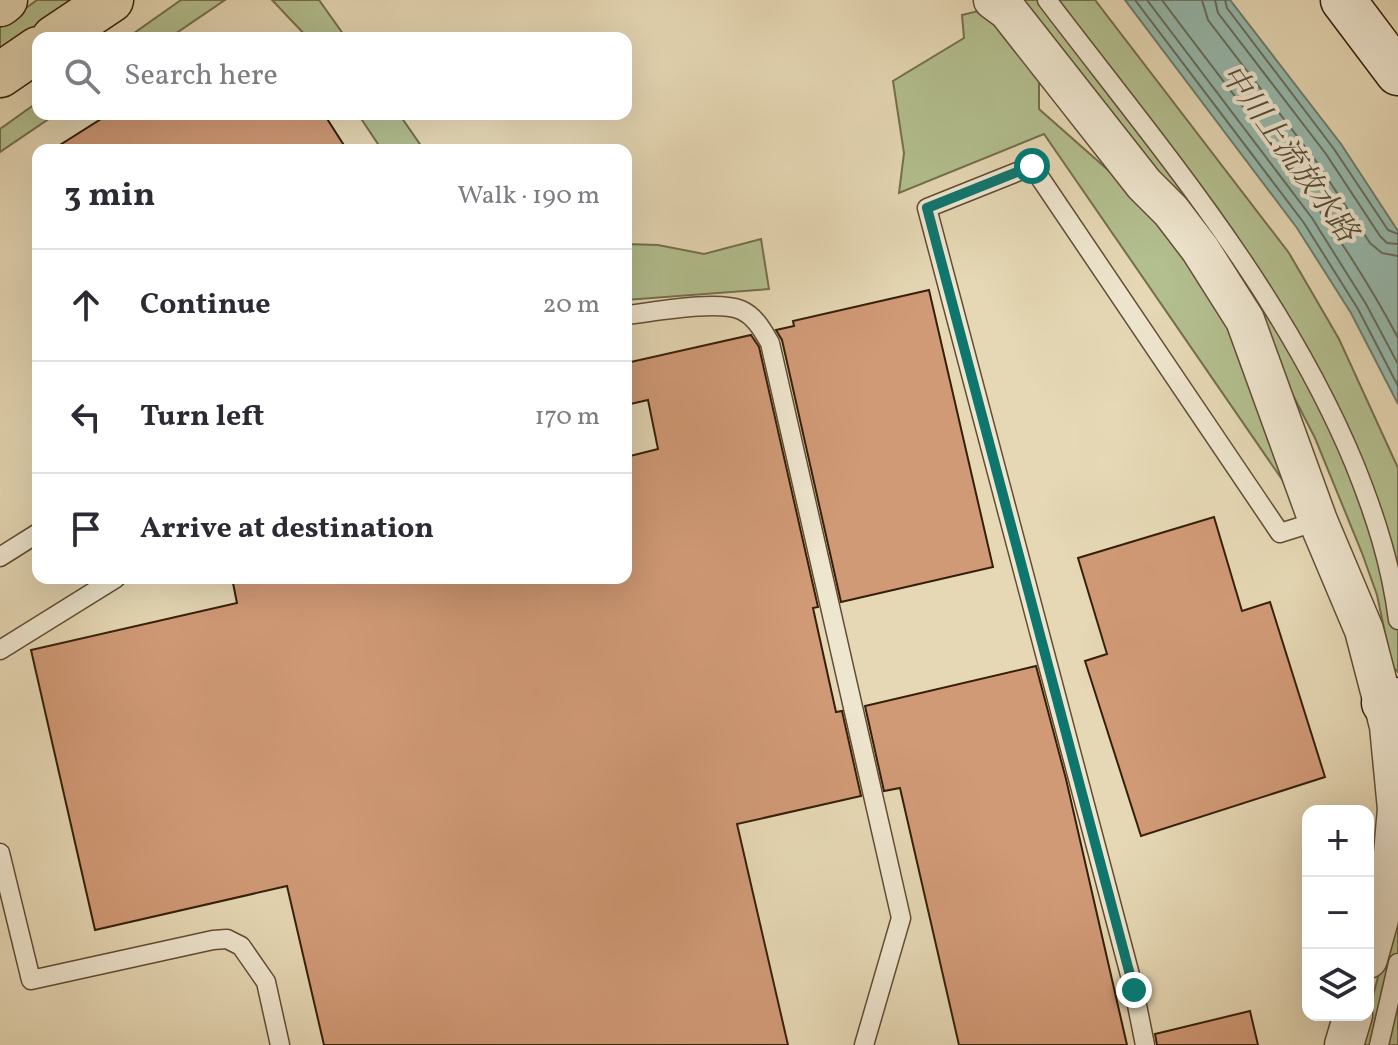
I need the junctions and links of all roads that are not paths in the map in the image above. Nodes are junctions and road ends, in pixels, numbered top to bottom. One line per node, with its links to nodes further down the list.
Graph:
1 (5, 0): 6 (highway)
2 (111, 0): 7 (highway)
3 (993, 0): 12 (street)
4 (1047, 0): 16 (lane)
5 (1343, 0): 9 (street)
6 (0, 4)
7 (63, 32)
8 (32, 53): 10 (highway)
9 (1398, 73)
10 (0, 75)
11 (632, 314): 24 (lane)
12 (1318, 521): 18 (street); 25 (lane)
13 (32, 537): 14 (lane)
14 (0, 557)
15 (106, 584): 17 (lane)
16 (1398, 620)
17 (0, 650)
18 (1391, 701): 20 (street)
19 (0, 853): 23 (lane)
20 (1371, 949)
21 (1398, 963): 27 (lane)
22 (1351, 1021): 26 (street)
23 (280, 1045)
24 (864, 1045)
25 (1145, 1045)
26 (1344, 1045)
27 (1379, 1045)

